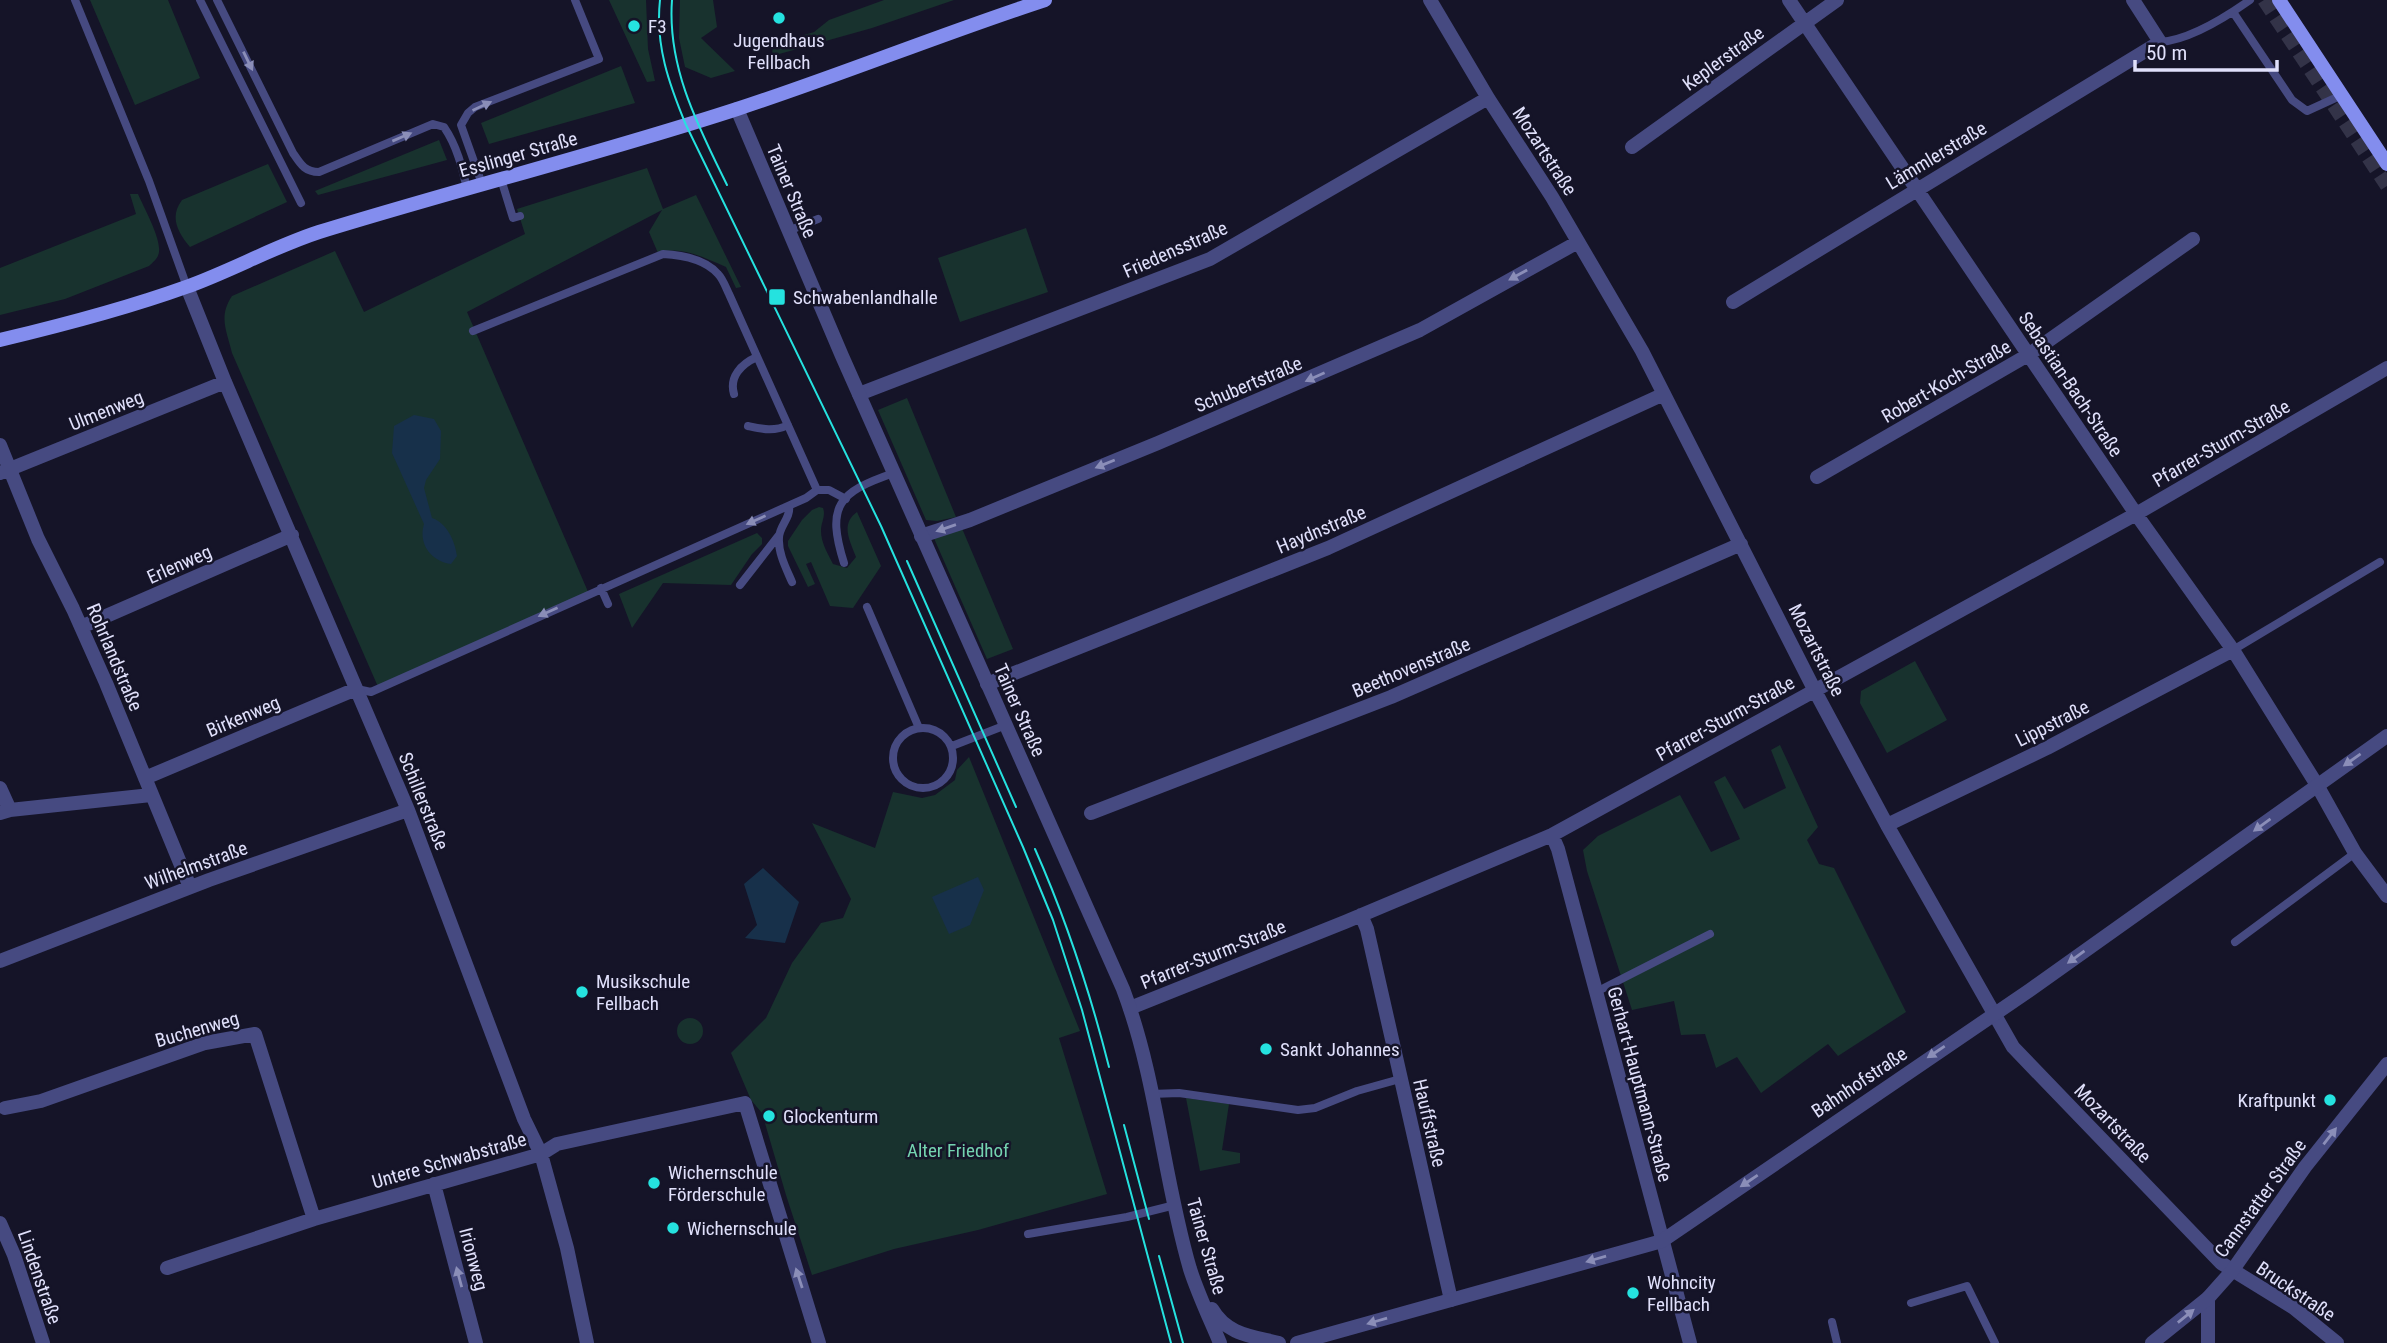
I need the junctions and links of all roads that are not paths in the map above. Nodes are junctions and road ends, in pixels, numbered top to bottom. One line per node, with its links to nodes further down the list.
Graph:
1 (75, 0): 30 (lane)
2 (200, 0): 24 (lane)
3 (217, 0): 22 (lane, one-way to 22)
4 (575, 0): 21 (lane, one-way to 4)
5 (1045, 0): 17 (main road, Esslinger Straße)
6 (1430, 0): 16 (street, Mozartstraße)
7 (1789, 0): 13 (street, Sebastian-Bach-Straße)
8 (1837, 0): 13 (street, Keplerstraße)
9 (2133, 0): 14 (street)
10 (2250, 0): 12 (lane)
11 (2279, 0): 15 (main road)
12 (2233, 12): 14 (lane); 15 (lane)
13 (1804, 23): 18 (street, Keplerstraße); 23 (street, Sebastian-Bach-Straße)
14 (2160, 42): 23 (street, Lämmlerstraße)
15 (2342, 95): 19 (main road)
16 (1488, 98): 29 (street, Mozartstraße); 39 (street, Friedensstraße)
17 (737, 109): 20 (main road, Esslinger Straße); 27 (street, Tainer Straße)
18 (1632, 147)
19 (2387, 164)
20 (500, 179): 21 (main road, Esslinger Straße); 25 (lane)
21 (482, 184): 22 (main road, Esslinger Straße)
22 (467, 189): 30 (main road, Esslinger Straße)
23 (1915, 190): 31 (street, Lämmlerstraße); 34 (street, Sebastian-Bach-Straße)
24 (301, 202)
25 (520, 216)
26 (818, 219): 27 (lane)
27 (788, 231): 39 (street, Tainer Straße)
28 (2193, 239): 34 (street, Robert-Koch-Straße)
29 (1578, 242): 40 (street, Mozartstraße); 53 (street, Schubertstraße, one-way to 53)
30 (187, 286): 33 (main road, Esslinger Straße); 37 (street, Schillerstraße)
31 (1733, 302)
32 (474, 331): 35 (lane)
33 (0, 340)
34 (2028, 355): 46 (street, Robert-Koch-Straße); 50 (street, Sebastian-Bach-Straße)
35 (757, 357): 38 (lane); 41 (lane)
36 (2387, 368): 50 (street, Pfarrer-Sturm-Straße)
37 (225, 382): 44 (street, Ulmenweg); 51 (street, Schillerstraße)
38 (734, 394)
39 (859, 394): 45 (street, Tainer Straße)
40 (1664, 394): 54 (street, Mozartstraße); 64 (street, Haydnstraße)
41 (788, 425): 42 (lane); 47 (lane)
42 (748, 426)
43 (0, 445): 44 (street, Rohrlandstraße)
44 (6, 471): 62 (street, Rohrlandstraße)
45 (894, 473): 48 (lane); 53 (street, Tainer Straße)
46 (1817, 478)
47 (817, 490): 48 (lane); 49 (lane)
48 (846, 499): 56 (lane)
49 (789, 506): 52 (lane); 59 (lane, one-way to 59)
50 (2136, 514): 63 (street, Sebastian-Bach-Straße); 66 (street, Pfarrer-Sturm-Straße)
51 (292, 535): 62 (street, Erlenweg); 65 (street, Schillerstraße)
52 (779, 535): 57 (lane); 58 (lane)
53 (921, 536): 64 (street, Tainer Straße)
54 (1741, 544): 66 (street, Mozartstraße); 77 (street, Beethovenstraße)
55 (2379, 562): 63 (lane)
56 (844, 563)
57 (792, 582)
58 (740, 585)
59 (601, 588): 60 (lane); 65 (lane, one-way to 65)
60 (608, 604)
61 (867, 607): 68 (lane)
62 (81, 627): 71 (street, Rohrlandstraße)
63 (2233, 650): 72 (street, Sebastian-Bach-Straße); 78 (street, Lippstraße)
64 (987, 684): 67 (street, Tainer Straße)
65 (356, 689): 71 (street, Birkenweg); 75 (street, Schillerstraße)
66 (1815, 691): 78 (street, Mozartstraße); 79 (street, Pfarrer-Sturm-Straße)
67 (1006, 725): 70 (lane); 88 (street, Tainer Straße)
68 (919, 728): 70 (lane); 70 (lane)
69 (2387, 736): 72 (street, Bahnhofstraße, one-way to 72)
70 (952, 746)
71 (145, 778): 74 (street, Rohrlandstraße)
72 (2317, 785): 80 (street, Sebastian-Bach-Straße); 89 (street, Bahnhofstraße, one-way to 89)
73 (0, 788): 76 (street)
74 (150, 795): 76 (street); 81 (street, Rohrlandstraße)
75 (408, 810): 81 (street, Wilhelmstraße); 94 (street, Schillerstraße)
76 (5, 812)
77 (1091, 813)
78 (1887, 825): 89 (street, Mozartstraße)
79 (1552, 835): 83 (street, Pfarrer-Sturm-Straße); 87 (street, Gerhart-Hauptmann-Straße)
80 (2355, 853): 82 (street, Sebastian-Bach-Straße); 85 (lane)
81 (190, 887): 86 (street, Wilhelmstraße)
82 (2387, 896)
83 (1361, 915): 88 (street, Pfarrer-Sturm-Straße); 91 (street, Hauffstraße)
84 (1710, 934): 87 (lane)
85 (2235, 943)
86 (0, 961)
87 (1596, 992): 100 (street, Gerhart-Hauptmann-Straße)
88 (1130, 1008): 92 (street, Tainer Straße)
89 (1993, 1014): 100 (street, Bahnhofstraße, one-way to 100); 102 (street, Mozartstraße)
90 (2387, 1064): 102 (street, Cannstatter Straße, one-way to 90)
91 (1401, 1079): 92 (lane); 105 (street, Hauffstraße)
92 (1151, 1094): 96 (street, Tainer Straße)
93 (5, 1108): 97 (street, Buchenweg)
94 (541, 1154): 95 (street, Untere Schwabstraße); 110 (street, Schillerstraße); 111 (street, Untere Schwabstraße, one-way to 94)
95 (434, 1184): 97 (street, Untere Schwabstraße); 109 (street, Irionweg, one-way to 95)
96 (1175, 1205): 99 (lane); 103 (street, Tainer Straße)
97 (314, 1219): 101 (street, Untere Schwabstraße)
98 (0, 1223): 108 (street, Lindenstraße)
99 (1028, 1234)
100 (1662, 1241): 105 (street, Bahnhofstraße, one-way to 105); 115 (street, Gerhart-Hauptmann-Straße)
101 (167, 1268)
102 (2232, 1271): 104 (street, Cannstatter Straße); 120 (street, Bruckstraße)
103 (1199, 1294): 112 (street, Tainer Straße); 113 (street)
104 (2208, 1298): 118 (street, Cannstatter Straße, one-way to 104); 119 (street)
105 (1451, 1300): 114 (street, Bahnhofstraße, one-way to 114)
106 (1911, 1303): 117 (lane)
107 (1832, 1322): 116 (lane)
108 (43, 1343)
109 (476, 1343)
110 (587, 1343)
111 (819, 1343)
112 (1220, 1343)
113 (1279, 1343)
114 (1297, 1343)
115 (1690, 1343)
116 (1837, 1343)
117 (1994, 1343)
118 (2152, 1343)
119 (2208, 1343)
120 (2337, 1343)

